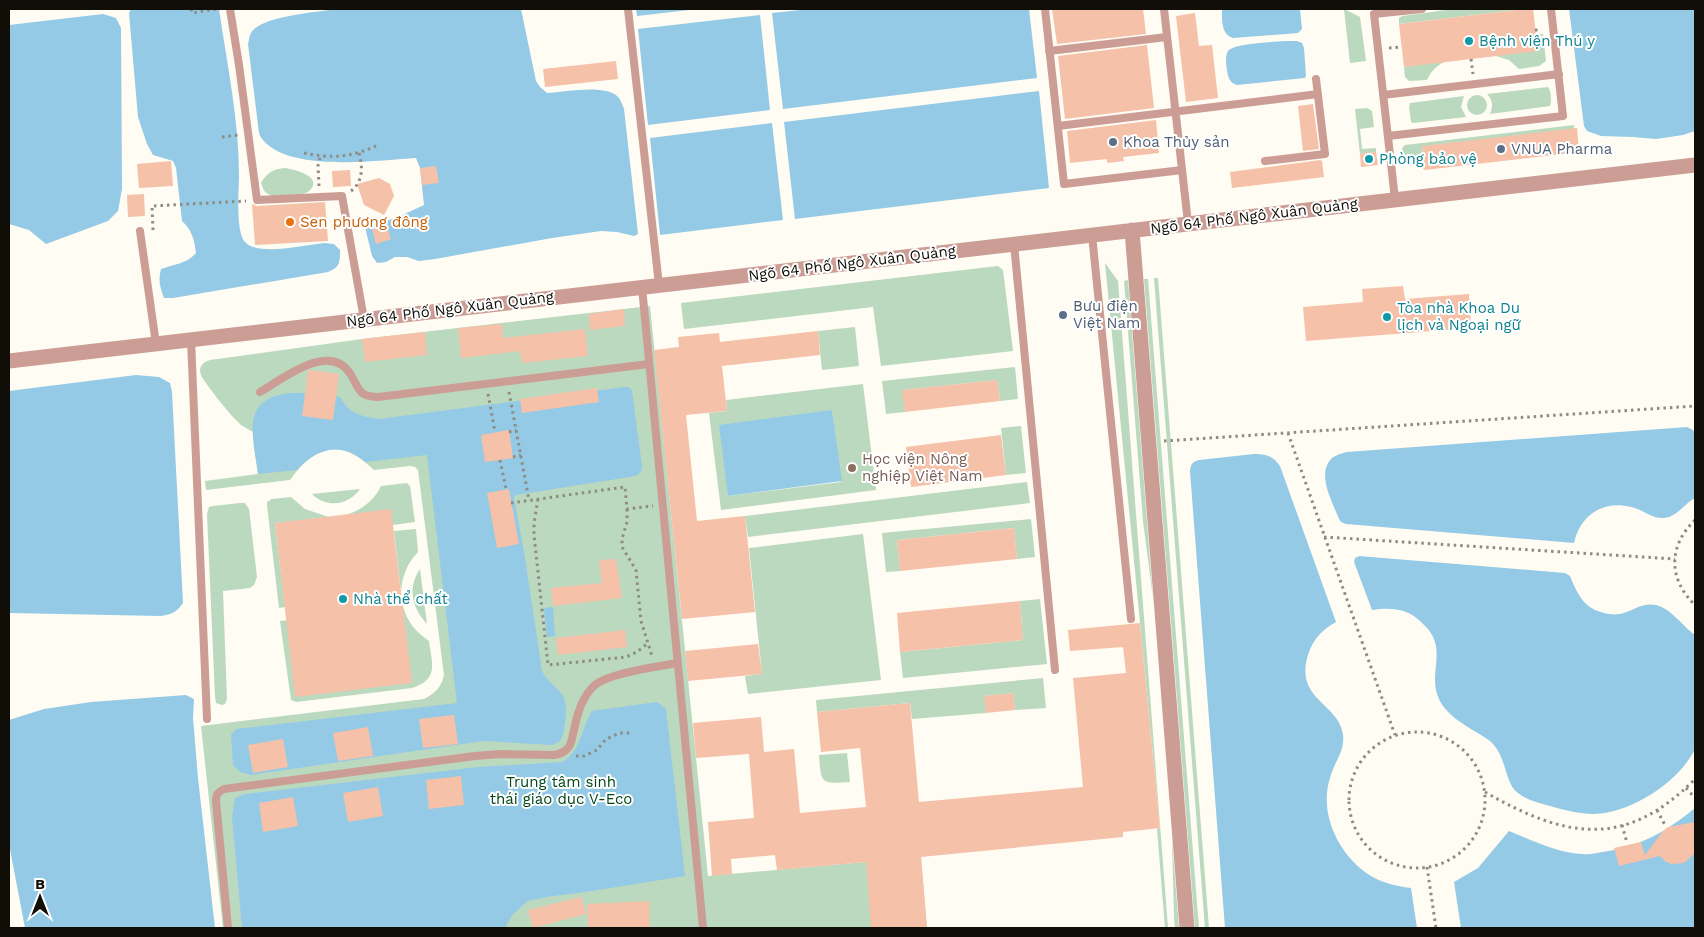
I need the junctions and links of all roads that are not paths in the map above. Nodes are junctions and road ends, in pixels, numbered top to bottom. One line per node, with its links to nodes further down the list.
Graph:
1 (230, 9): 27 (lane)
2 (628, 9): 25 (lane)
3 (1045, 9): 8 (lane)
4 (1164, 9): 7 (lane)
5 (1422, 9): 12 (lane)
6 (1551, 9): 9 (lane)
7 (1167, 37): 8 (lane); 13 (lane)
8 (1049, 51): 14 (lane)
9 (1558, 74): 12 (lane); 15 (lane)
10 (1316, 79): 11 (lane)
11 (1318, 94): 13 (lane); 16 (lane)
12 (1383, 95): 15 (lane)
13 (1176, 112): 14 (lane); 18 (lane)
14 (1058, 126): 18 (lane)
15 (1388, 136): 19 (lane)
16 (1265, 161)
17 (1695, 165): 19 (street, Ngõ 64 Phố Ngô Xuân Quảng)
18 (1182, 170): 20 (lane)
19 (1395, 200): 20 (street, Ngõ 64 Phố Ngô Xuân Quảng)
20 (1188, 224): 21 (street, Ngõ 64 Phố Ngô Xuân Quảng)
21 (1132, 230): 23 (street, Ngõ 64 Phố Ngô Xuân Quảng); 39 (street)
22 (140, 231): 29 (lane)
23 (1092, 235): 24 (street, Ngõ 64 Phố Ngô Xuân Quảng); 33 (lane)
24 (1014, 244): 25 (street, Ngõ 64 Phố Ngô Xuân Quảng); 35 (lane)
25 (658, 285): 26 (street, Ngõ 64 Phố Ngô Xuân Quảng)
26 (642, 287): 27 (street, Ngõ 64 Phố Ngô Xuân Quảng); 31 (lane)
27 (364, 320): 28 (street, Ngõ 64 Phố Ngô Xuân Quảng)
28 (191, 340): 29 (street, Ngõ 64 Phố Ngô Xuân Quảng); 36 (lane)
29 (156, 344): 30 (street, Ngõ 64 Phố Ngô Xuân Quảng)
30 (9, 361)
31 (649, 364): 32 (lane); 34 (lane)
32 (260, 392)
33 (1131, 620)
34 (677, 663): 37 (lane); 38 (lane)
35 (1055, 670)
36 (208, 719)
37 (228, 928)
38 (702, 928)
39 (1187, 928)

